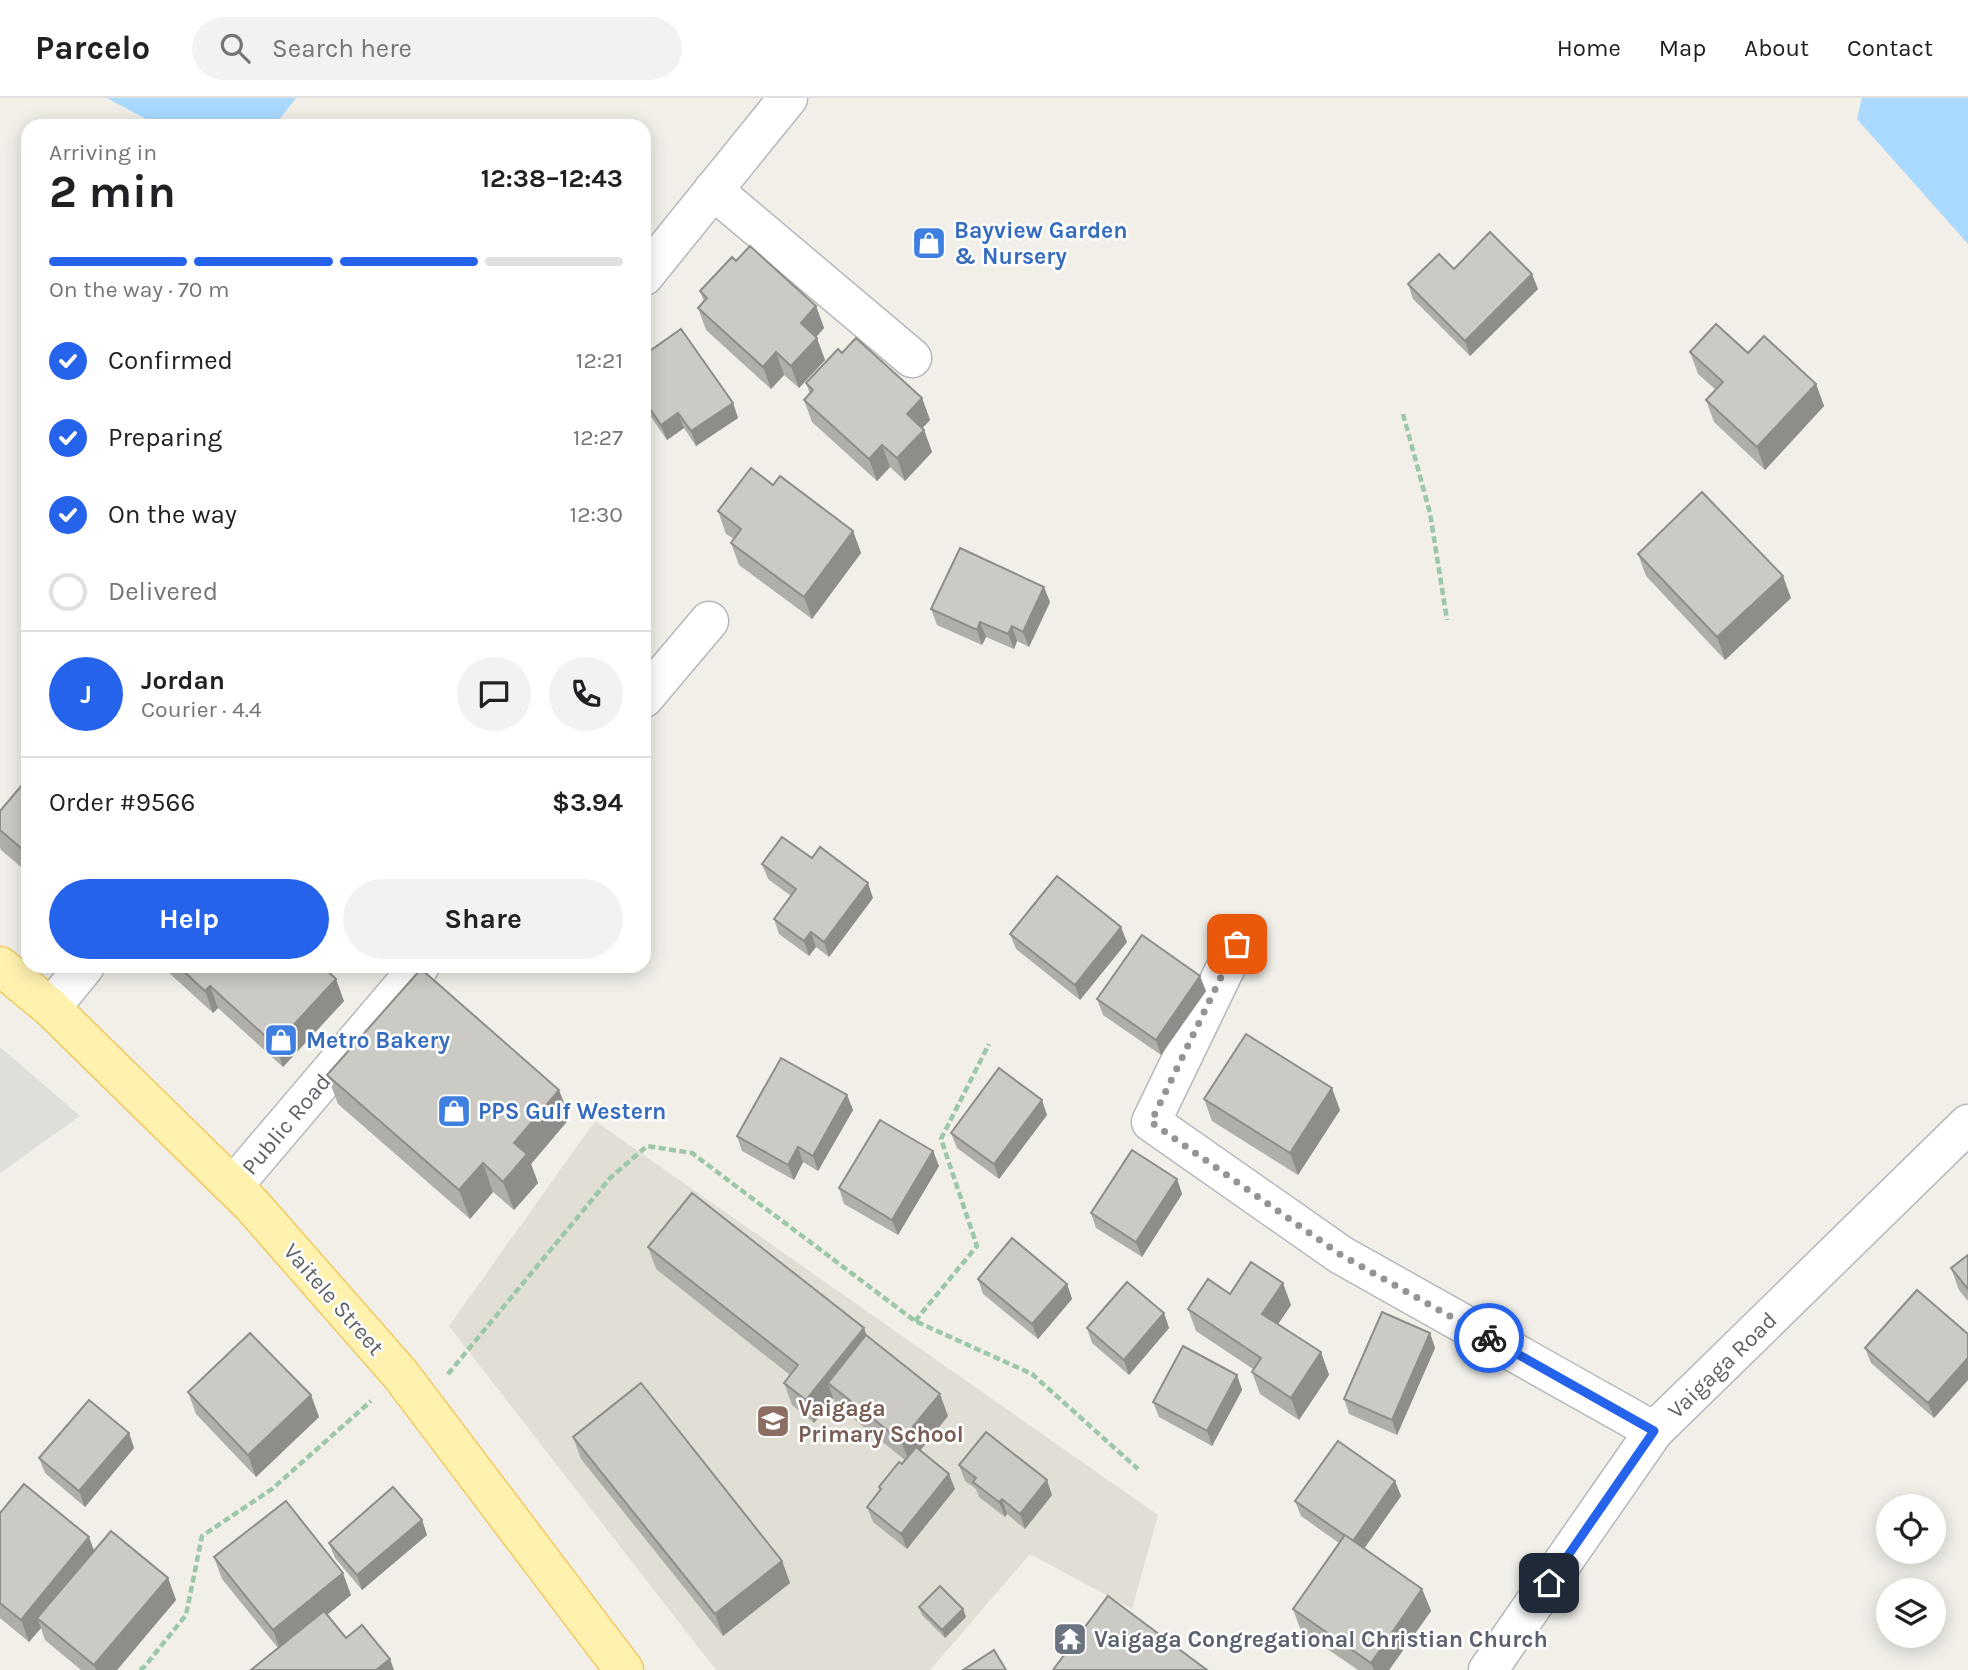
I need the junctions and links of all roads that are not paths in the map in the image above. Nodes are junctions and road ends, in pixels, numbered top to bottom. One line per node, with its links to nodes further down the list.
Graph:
1 (788, 98): 2 (street)
2 (713, 190): 3 (street); 4 (street)
3 (651, 267)
4 (912, 358)
5 (709, 621): 6 (street)
6 (651, 690)
7 (1237, 944): 14 (street)
8 (0, 966): 11 (main road, Vaitele Street)
9 (79, 973): 11 (street)
10 (414, 973): 13 (street, Public Road)
11 (51, 1008): 13 (main road, Vaitele Street)
12 (1968, 1124): 14 (street, Vaigaga Road)
13 (233, 1186): 15 (main road, Vaitele Street)
14 (1654, 1431): 16 (street, Vaigaga Road)
15 (624, 1670)
16 (1489, 1670)

